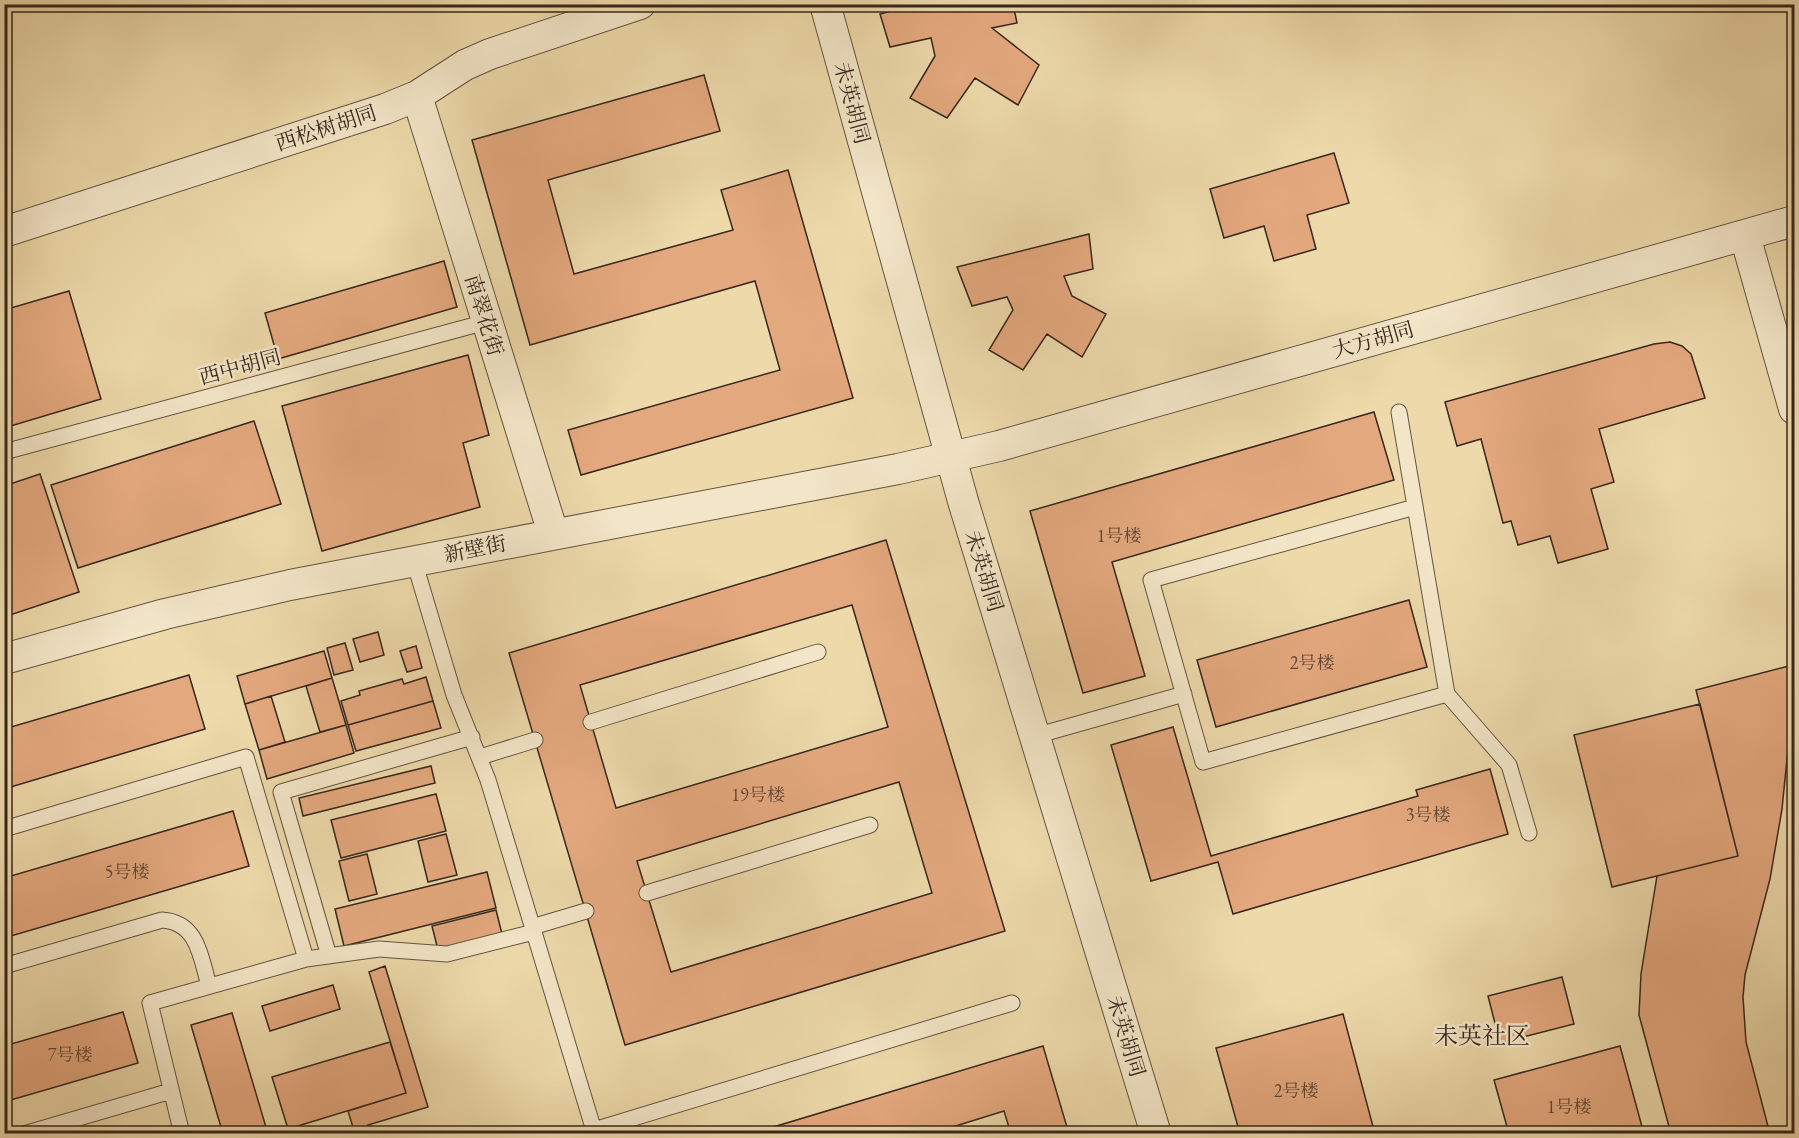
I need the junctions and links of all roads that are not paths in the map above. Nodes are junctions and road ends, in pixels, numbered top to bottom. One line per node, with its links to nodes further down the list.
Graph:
1 (640, 4): 3 (street, 西松树胡同)
2 (825, 4): 11 (street, 未英胡同)
3 (417, 96): 5 (street, 西松树胡同); 7 (street, 南翠花街)
4 (1794, 221): 6 (street, 大方胡同)
5 (4, 232)
6 (1745, 236): 8 (street); 11 (street, 大方胡同)
7 (486, 322): 10 (lane, 西中胡同); 13 (street, 南翠花街)
8 (1794, 409)
9 (1399, 412): 12 (lane)
10 (4, 452)
11 (950, 457): 13 (street, 新壁街); 20 (street, 未英胡同)
12 (1414, 507): 17 (lane); 18 (lane)
13 (553, 533): 14 (street, 新壁街)
14 (414, 561): 16 (street, 新壁街); 21 (lane)
15 (818, 652): 19 (lane)
16 (4, 659)
17 (1184, 694): 18 (lane); 20 (lane)
18 (1447, 694): 26 (lane)
19 (591, 722)
20 (1035, 736): 39 (street, 未英胡同)
21 (472, 737): 23 (lane); 30 (lane)
22 (535, 740): 23 (lane)
23 (480, 757): 29 (lane)
24 (870, 825): 27 (lane)
25 (4, 829): 31 (lane)
26 (1529, 833)
27 (647, 893)
28 (586, 912): 29 (lane)
29 (533, 930): 30 (lane); 36 (lane)
30 (329, 956): 31 (lane)
31 (306, 959): 33 (lane)
32 (4, 966): 33 (lane)
33 (209, 986): 35 (lane)
34 (1012, 1003): 36 (lane)
35 (171, 1090): 37 (lane); 38 (lane)
36 (595, 1132)
37 (24, 1134)
38 (182, 1134)
39 (1156, 1134)

